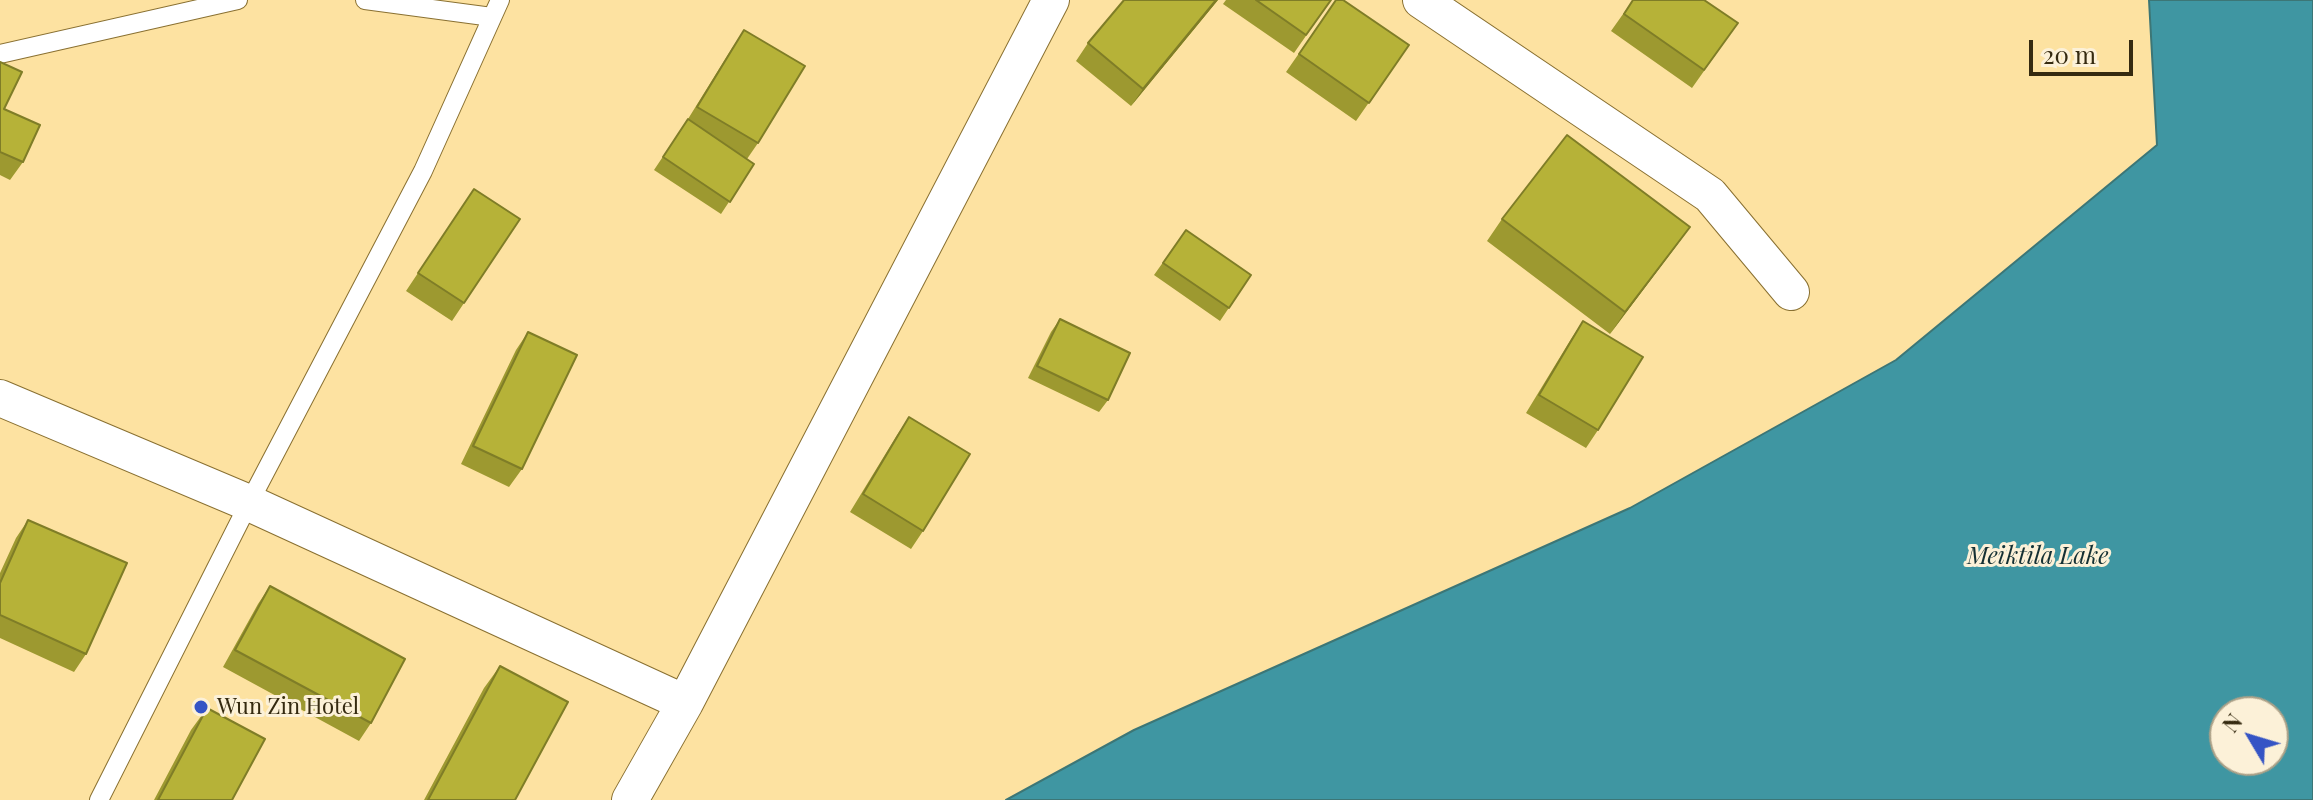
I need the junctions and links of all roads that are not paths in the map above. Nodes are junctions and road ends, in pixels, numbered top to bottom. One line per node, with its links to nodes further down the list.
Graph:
1 (238, 0): 7 (lane)
2 (365, 0): 6 (lane)
3 (458, 0): 6 (lane)
4 (1051, 0): 11 (street)
5 (1421, 0): 8 (street)
6 (496, 8): 10 (lane)
7 (0, 54)
8 (1791, 292)
9 (0, 398): 10 (street)
10 (249, 503): 11 (street); 12 (lane)
11 (685, 703): 13 (street)
12 (99, 800)
13 (630, 800)

